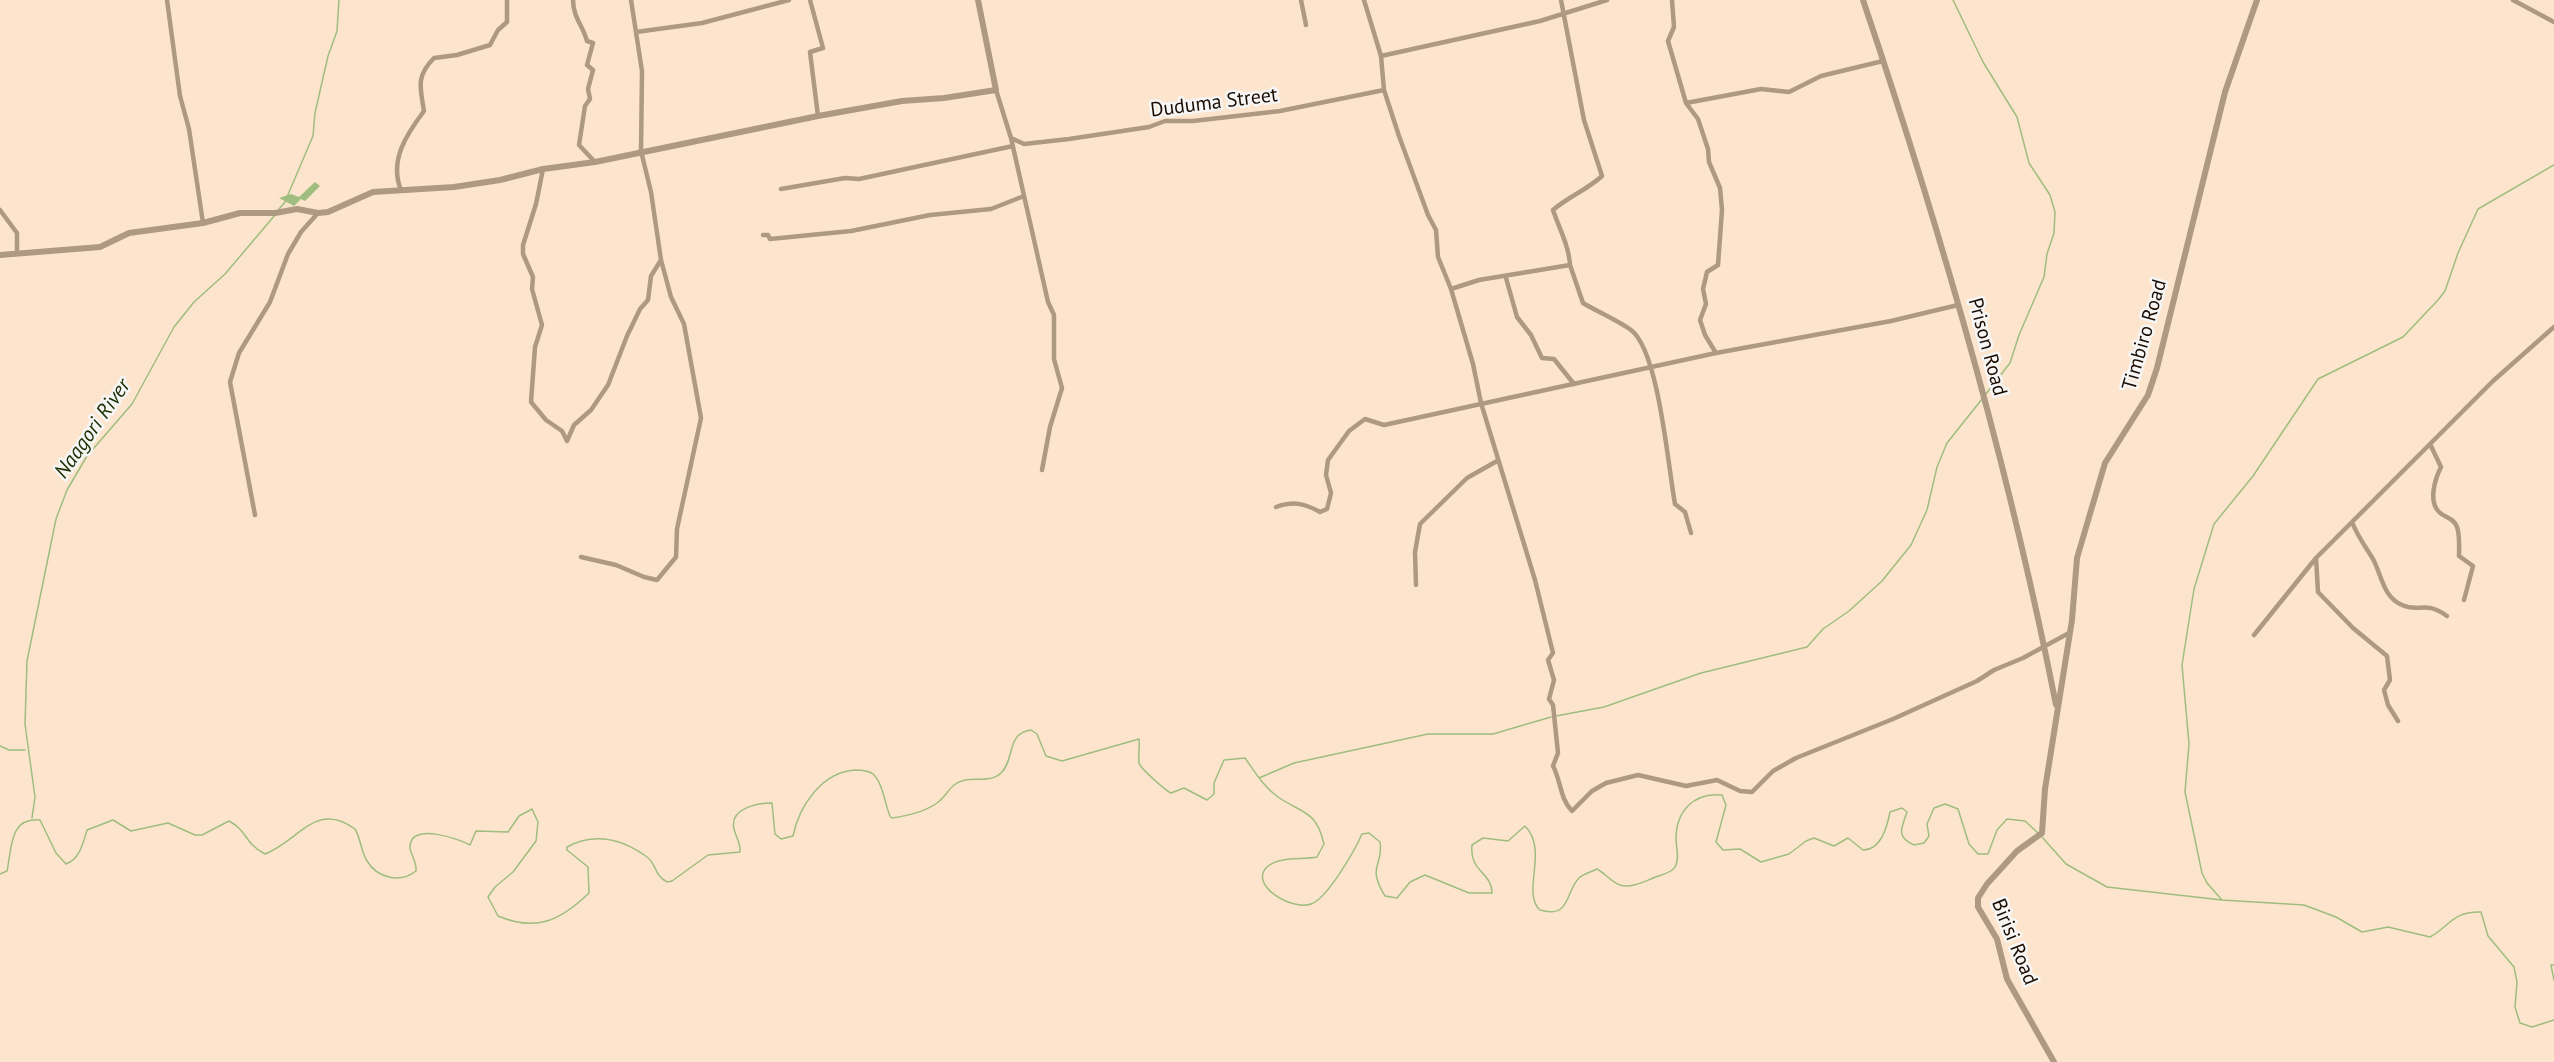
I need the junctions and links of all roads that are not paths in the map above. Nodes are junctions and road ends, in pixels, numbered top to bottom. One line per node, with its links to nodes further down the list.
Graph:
1 (167, 0): 38 (street)
2 (507, 0): 34 (street)
3 (573, 0): 31 (street)
4 (631, 0): 19 (street)
5 (789, 0): 19 (street)
6 (810, 0): 25 (street)
7 (978, 0): 22 (street)
8 (1301, 0): 18 (street)
9 (1364, 0): 20 (street)
10 (1561, 0): 16 (street)
11 (1607, 0): 16 (street)
12 (1672, 0): 24 (street)
13 (1863, 0): 21 (street, Prison Road)
14 (2257, 0): 64 (street, Timbiro Road)
15 (2513, 0): 17 (street)
16 (1564, 14): 20 (street); 43 (street)
17 (2554, 22)
18 (1306, 25)
19 (636, 32): 29 (street)
20 (1381, 57): 23 (street)
21 (1883, 60): 24 (street); 46 (street, Prison Road)
22 (996, 90): 25 (street); 26 (street)
23 (1384, 90): 27 (street, Duduma Street); 45 (street)
24 (1686, 103): 48 (street)
25 (818, 116): 29 (street)
26 (1011, 138): 27 (street); 28 (street)
27 (1024, 144): 30 (street)
28 (1013, 146): 30 (street); 33 (street)
29 (641, 151): 31 (street); 42 (street)
30 (1014, 153): 35 (street)
31 (595, 162): 32 (street)
32 (543, 169): 34 (street); 42 (street)
33 (782, 189)
34 (401, 190): 37 (street)
35 (1024, 196): 39 (street); 54 (street)
36 (0, 210): 40 (street)
37 (318, 213): 38 (street); 56 (street)
38 (203, 223): 40 (street)
39 (763, 236)
40 (17, 252): 41 (street)
41 (0, 255)
42 (662, 260): 59 (street)
43 (1570, 265): 44 (street); 49 (street)
44 (1506, 278): 45 (street); 50 (street)
45 (1450, 289): 51 (street)
46 (1958, 305): 48 (street); 66 (street, Prison Road)
47 (2554, 327): 52 (street)
48 (1716, 353): 49 (street)
49 (1652, 367): 50 (street); 58 (street)
50 (1574, 384): 51 (street)
51 (1481, 403): 53 (street); 55 (street)
52 (2430, 444): 57 (street); 62 (street)
53 (1497, 461): 61 (street); 66 (street)
54 (1042, 470)
55 (1276, 507)
56 (255, 515)
57 (2352, 522): 60 (street); 63 (street)
58 (1691, 533)
59 (581, 557)
60 (2316, 558): 65 (street); 68 (street)
61 (1416, 585)
62 (2464, 600)
63 (2447, 615)
64 (2069, 633): 66 (street); 67 (street, Timbiro Road)
65 (2254, 635)
66 (2045, 647): 67 (street, Prison Road)
67 (2057, 710): 69 (street, Birisi Road)
68 (2398, 721)
69 (2054, 1062)

